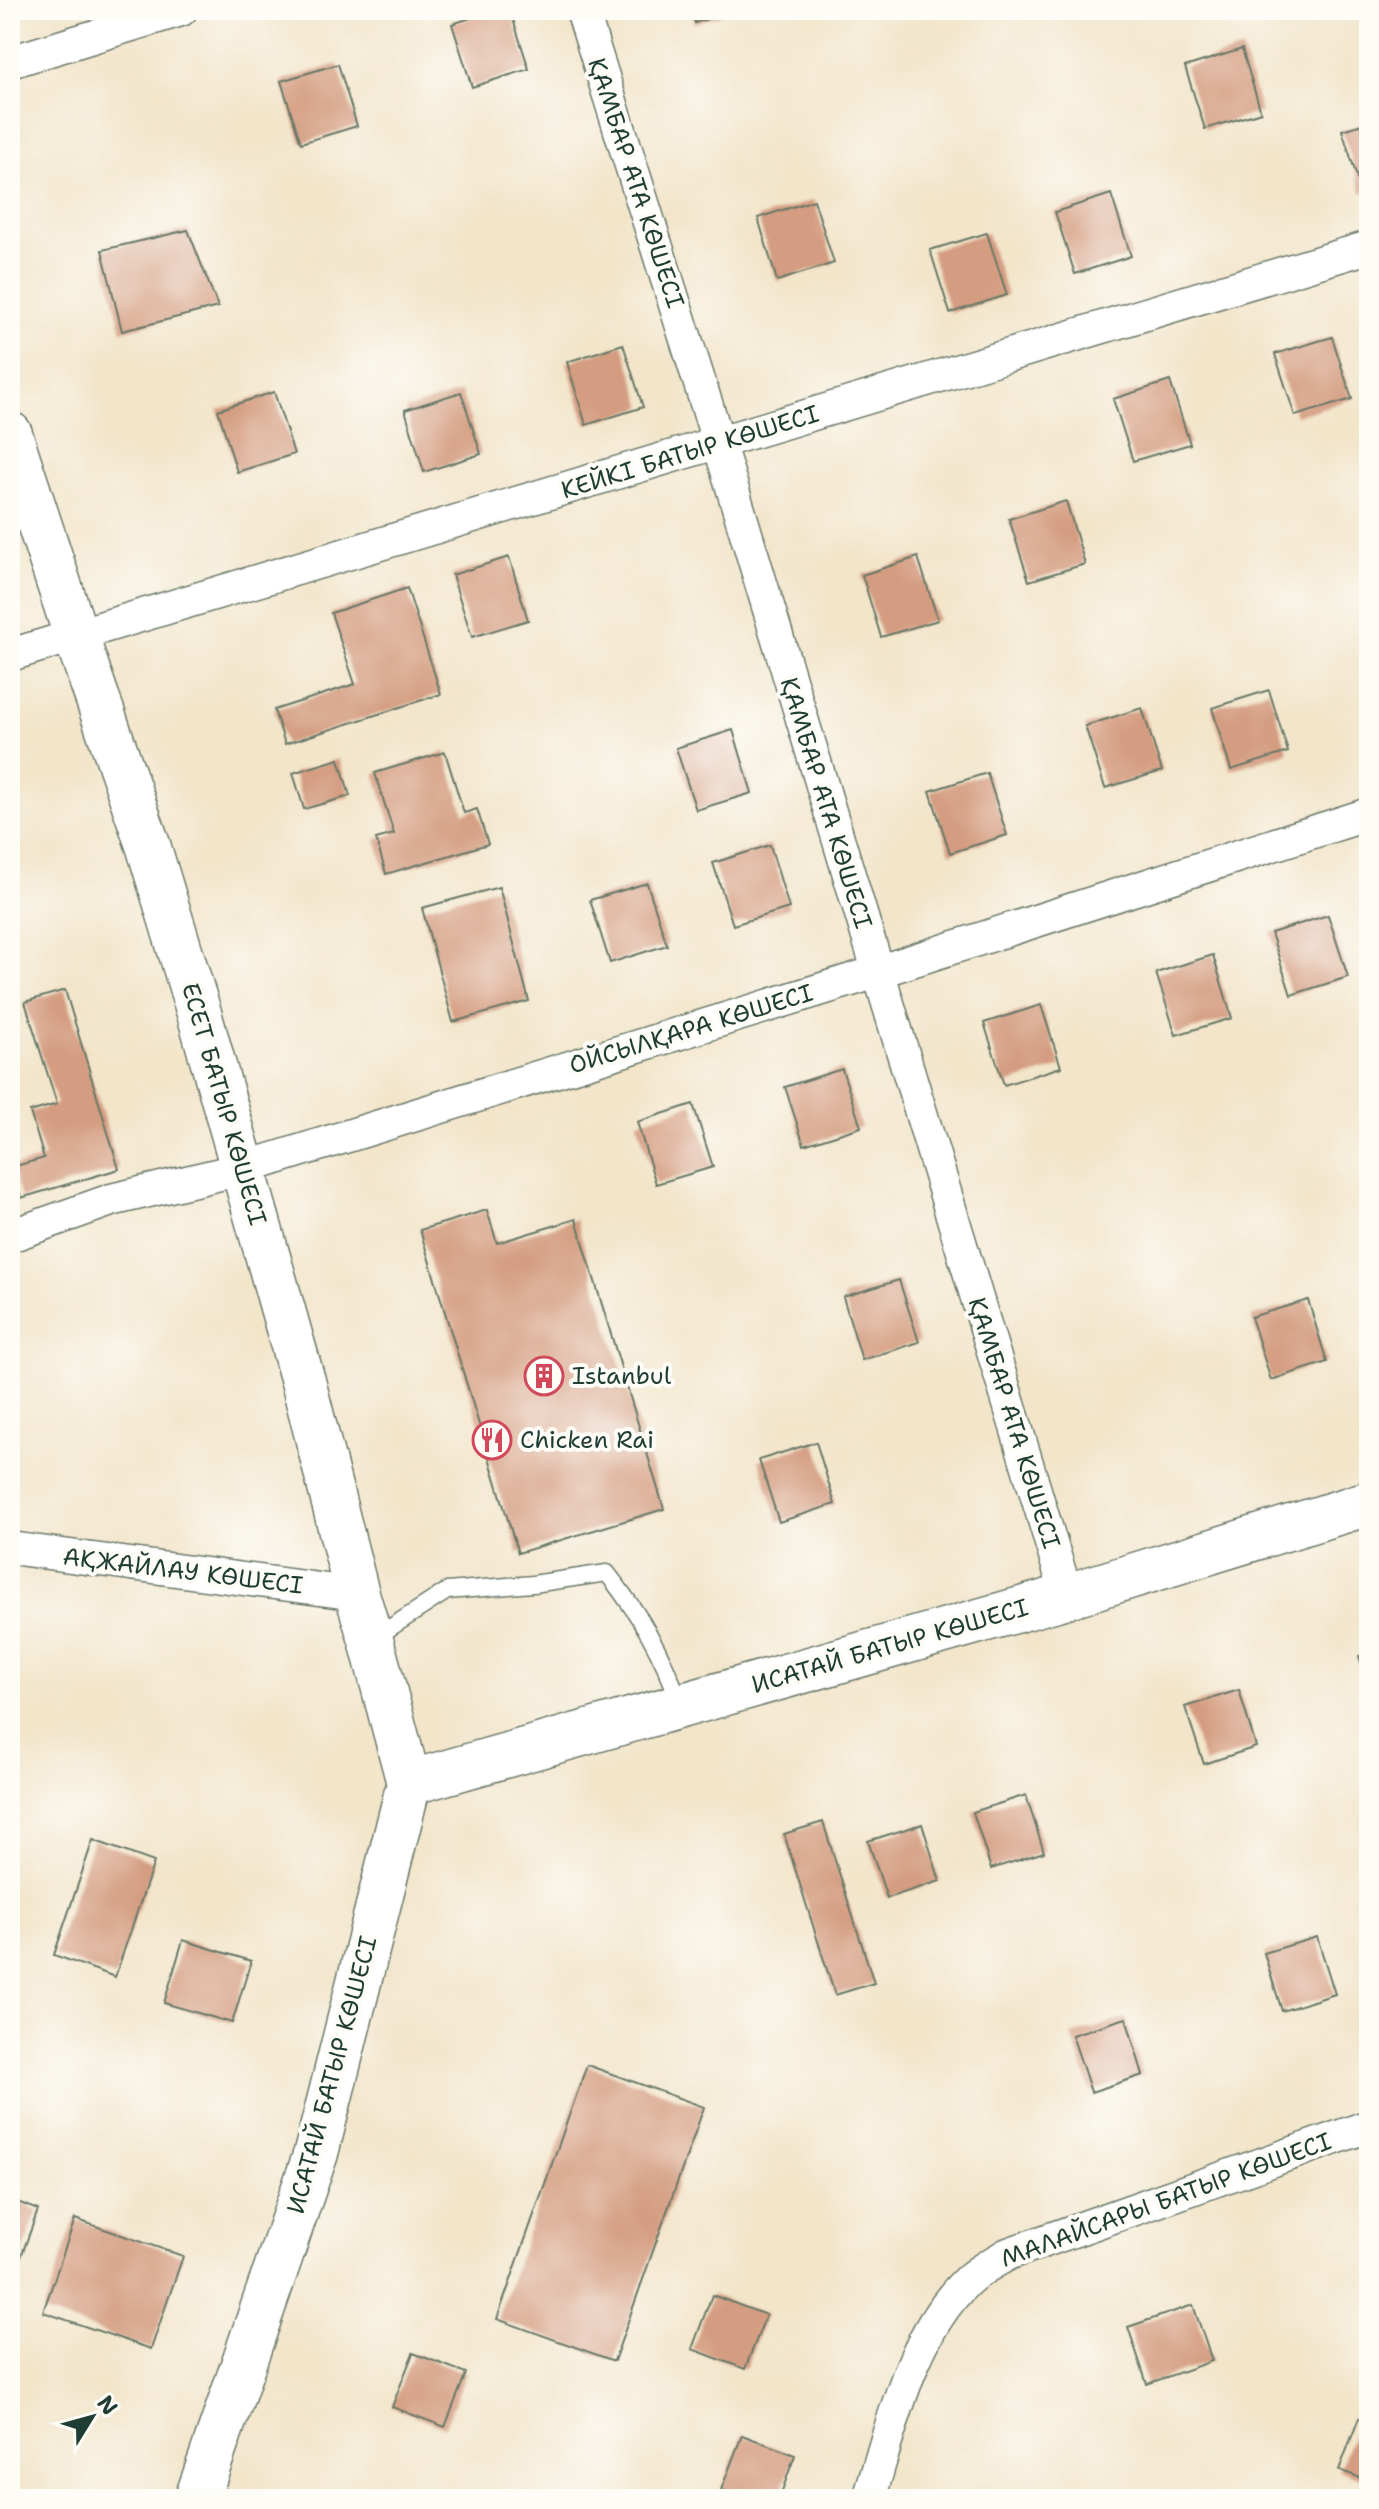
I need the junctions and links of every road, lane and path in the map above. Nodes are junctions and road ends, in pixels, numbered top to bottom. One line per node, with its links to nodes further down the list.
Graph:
1 (181, 10): 3 (street)
2 (582, 10): 6 (street, ҚАМБАР АТА КӨШЕСІ)
3 (10, 62)
4 (1369, 247): 6 (street, КЕЙКІ БАТЫР КӨШЕСІ)
5 (10, 434): 7 (street, ЕСЕТ БАТЫР КӨШЕСІ)
6 (719, 444): 7 (street, КЕЙКІ БАТЫР КӨШЕСІ); 10 (street, ҚАМБАР АТА КӨШЕСІ)
7 (76, 636): 8 (street, КЕЙКІ БАТЫР КӨШЕСІ); 11 (street, ЕСЕТ БАТЫР КӨШЕСІ)
8 (10, 655)
9 (1369, 814): 10 (street, ОЙСЫЛҚАРА КӨШЕСІ)
10 (877, 972): 11 (street, ОЙСЫЛҚАРА КӨШЕСІ); 16 (street, ҚАМБАР АТА КӨШЕСІ)
11 (241, 1169): 12 (street, ОЙСЫЛҚАРА КӨШЕСІ); 15 (street, ЕСЕТ БАТЫР КӨШЕСІ)
12 (10, 1236)
13 (1369, 1503): 16 (street, ИСАТАЙ БАТЫР КӨШЕСІ)
14 (10, 1548): 15 (street, АҚЖАЙЛАУ КӨШЕСІ)
15 (357, 1594): 17 (street, ЕСЕТ БАТЫР КӨШЕСІ)
16 (1067, 1596): 18 (street, ИСАТАЙ БАТЫР КӨШЕСІ)
17 (371, 1640): 18 (lane); 19 (street, ЕСЕТ БАТЫР КӨШЕСІ)
18 (680, 1704): 19 (street, ИСАТАЙ БАТЫР КӨШЕСІ)
19 (409, 1783): 21 (street, ИСАТАЙ БАТЫР КӨШЕСІ)
20 (1369, 2126): 22 (street, МАЛАЙСАРЫ БАТЫР КӨШЕСІ)
21 (197, 2499)
22 (869, 2499)

